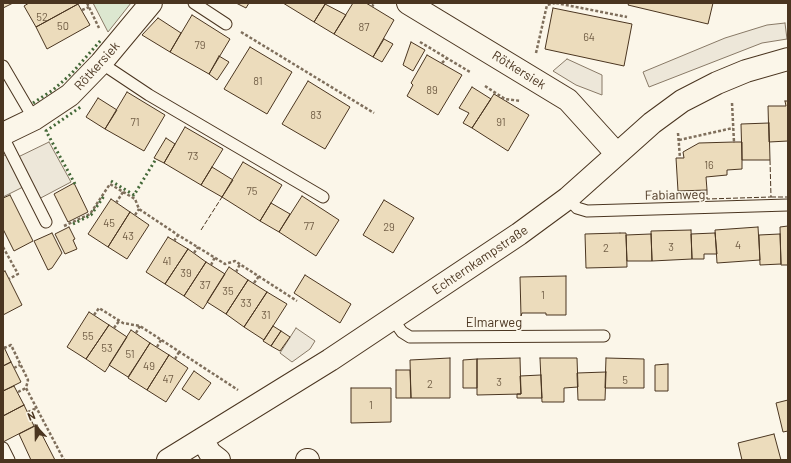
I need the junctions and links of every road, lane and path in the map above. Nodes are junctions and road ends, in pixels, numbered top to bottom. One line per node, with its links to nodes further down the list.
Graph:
1 (87, 3): 7 (path)
2 (151, 3): 16 (street, Rötkersiek)
3 (194, 3): 11 (lane)
4 (374, 3): 8 (path)
5 (408, 3): 28 (street, Rötkersiek)
6 (556, 3): 10 (path); 14 (path)
7 (89, 7): 9 (path); 12 (path)
8 (372, 7)
9 (82, 10)
10 (628, 17)
11 (226, 24): 20 (path)
12 (100, 28)
13 (420, 42): 18 (path)
14 (535, 56)
15 (788, 59): 28 (street, Echternkampstraße)
16 (101, 63): 21 (street, Rötkersiek); 31 (lane)
17 (3, 66): 21 (lane)
18 (470, 72)
19 (732, 96): 23 (path)
20 (374, 113)
21 (34, 119): 24 (street, Rötkersiek)
22 (678, 127): 26 (path)
23 (733, 128): 26 (path); 27 (path)
24 (3, 134)
25 (3, 137): 37 (lane)
26 (678, 140): 29 (path)
27 (734, 142)
28 (616, 153): 32 (street, Echternkampstraße)
29 (680, 158)
30 (123, 192): 33 (path); 35 (path); 38 (path)
31 (322, 197)
32 (568, 198): 34 (lane, Fabianweg); 53 (street, Echternkampstraße)
33 (116, 203)
34 (788, 205)
35 (139, 209): 36 (path); 39 (path)
36 (135, 215)
37 (46, 222)
38 (58, 229)
39 (178, 235): 40 (path); 42 (path)
40 (174, 241)
41 (3, 247): 49 (path)
42 (198, 247): 43 (path); 44 (path)
43 (194, 253)
44 (215, 258): 45 (path); 46 (path)
45 (240, 264): 47 (path); 48 (path)
46 (211, 265)
47 (236, 272)
48 (258, 276): 50 (path); 51 (path)
49 (9, 279)
50 (254, 283)
51 (296, 301)
52 (94, 315): 54 (path)
53 (392, 318): 58 (lane, Elmarweg); 71 (street, Echternkampstraße)
54 (119, 321): 55 (path); 56 (path)
55 (140, 326): 57 (path); 59 (path)
56 (114, 328)
57 (136, 333)
58 (604, 336)
59 (161, 340): 60 (path); 62 (path)
60 (157, 347)
61 (4, 348): 64 (path)
62 (179, 352): 63 (path); 68 (path)
63 (175, 359)
64 (20, 364): 65 (path); 66 (path)
65 (14, 368)
66 (26, 388): 67 (path); 69 (path)
67 (18, 392)
68 (241, 392)
69 (37, 408): 70 (path); 74 (path)
70 (28, 412)
71 (202, 439): 75 (street, Echternkampstraße); 76 (street)
72 (3, 448): 73 (lane)
73 (9, 460)
74 (64, 460)
75 (168, 460)
76 (219, 460)

